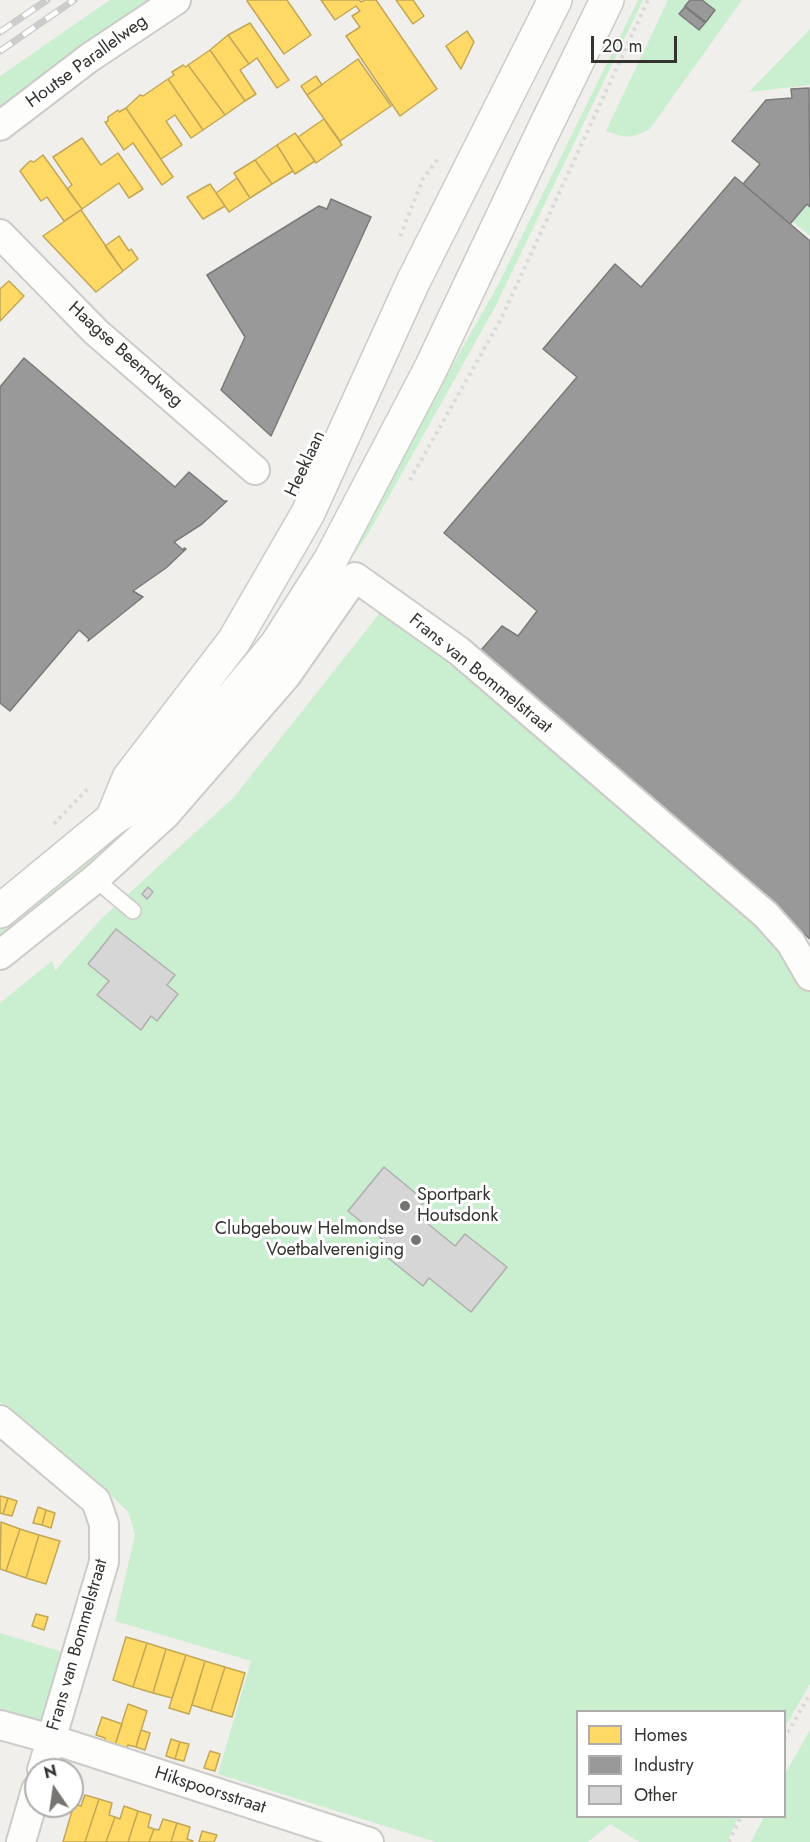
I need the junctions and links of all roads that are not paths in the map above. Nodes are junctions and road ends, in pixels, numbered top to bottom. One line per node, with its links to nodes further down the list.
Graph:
1 (176, 0): 4 (street, Houtse Parallelweg)
2 (555, 0): 7 (main road, Heeklaan)
3 (607, 0): 7 (main road, Heeklaan)
4 (0, 126)
5 (0, 234): 6 (street, Haagse Beemdweg)
6 (255, 470)
7 (112, 819): 9 (main road, Heeklaan)
8 (95, 879): 10 (lane); 11 (street, Frans van Bommelstraat); 12 (street, Frans van Bommelstraat)
9 (0, 911)
10 (133, 911)
11 (0, 955)
12 (810, 976)
13 (0, 1420): 15 (street, Frans van Bommelstraat)
14 (0, 1725): 15 (street, Hikspoorsstraat)
15 (51, 1739): 16 (street, Frans van Bommelstraat); 19 (street, Hikspoorsstraat)
16 (45, 1758)
17 (28, 1818): 18 (street)
18 (21, 1842)
19 (369, 1842)

